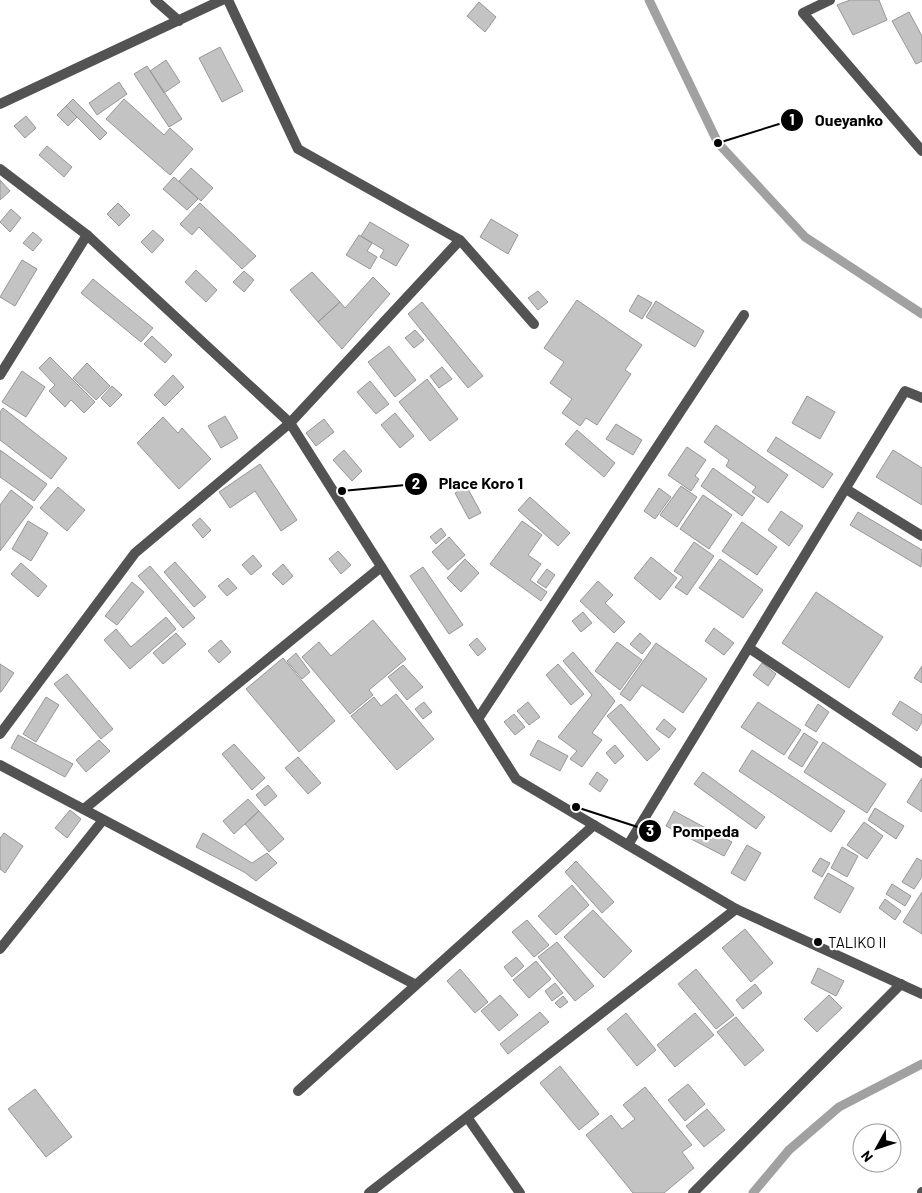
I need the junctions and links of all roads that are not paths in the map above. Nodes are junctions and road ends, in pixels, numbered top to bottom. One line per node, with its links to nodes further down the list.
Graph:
1 (156, 0): 5 (street)
2 (222, 0): 5 (street)
3 (228, 0): 10 (street)
4 (830, 0): 7 (street)
5 (179, 20): 6 (street)
6 (0, 104)
7 (922, 151)
8 (0, 169): 9 (street)
9 (87, 236): 13 (street); 15 (street)
10 (460, 240): 12 (street); 15 (street)
11 (744, 315): 20 (street)
12 (534, 324)
13 (0, 376)
14 (922, 398): 16 (street)
15 (290, 423): 18 (street); 21 (street)
16 (846, 489): 17 (street); 19 (street)
17 (922, 536)
18 (381, 567): 20 (street); 24 (street)
19 (749, 648): 22 (street); 27 (street)
20 (478, 719): 26 (street)
21 (0, 734)
22 (922, 763)
23 (0, 765): 24 (street)
24 (84, 810): 25 (street)
25 (103, 820): 29 (street); 31 (street)
26 (594, 825): 27 (street); 31 (street)
27 (628, 846): 28 (street)
28 (736, 909): 30 (street); 34 (street)
29 (0, 949)
30 (901, 984): 32 (street); 37 (street)
31 (416, 985): 33 (street)
32 (922, 994)
33 (298, 1091)
34 (467, 1118): 35 (street); 36 (street)
35 (369, 1193)
36 (520, 1193)
37 (693, 1193)

